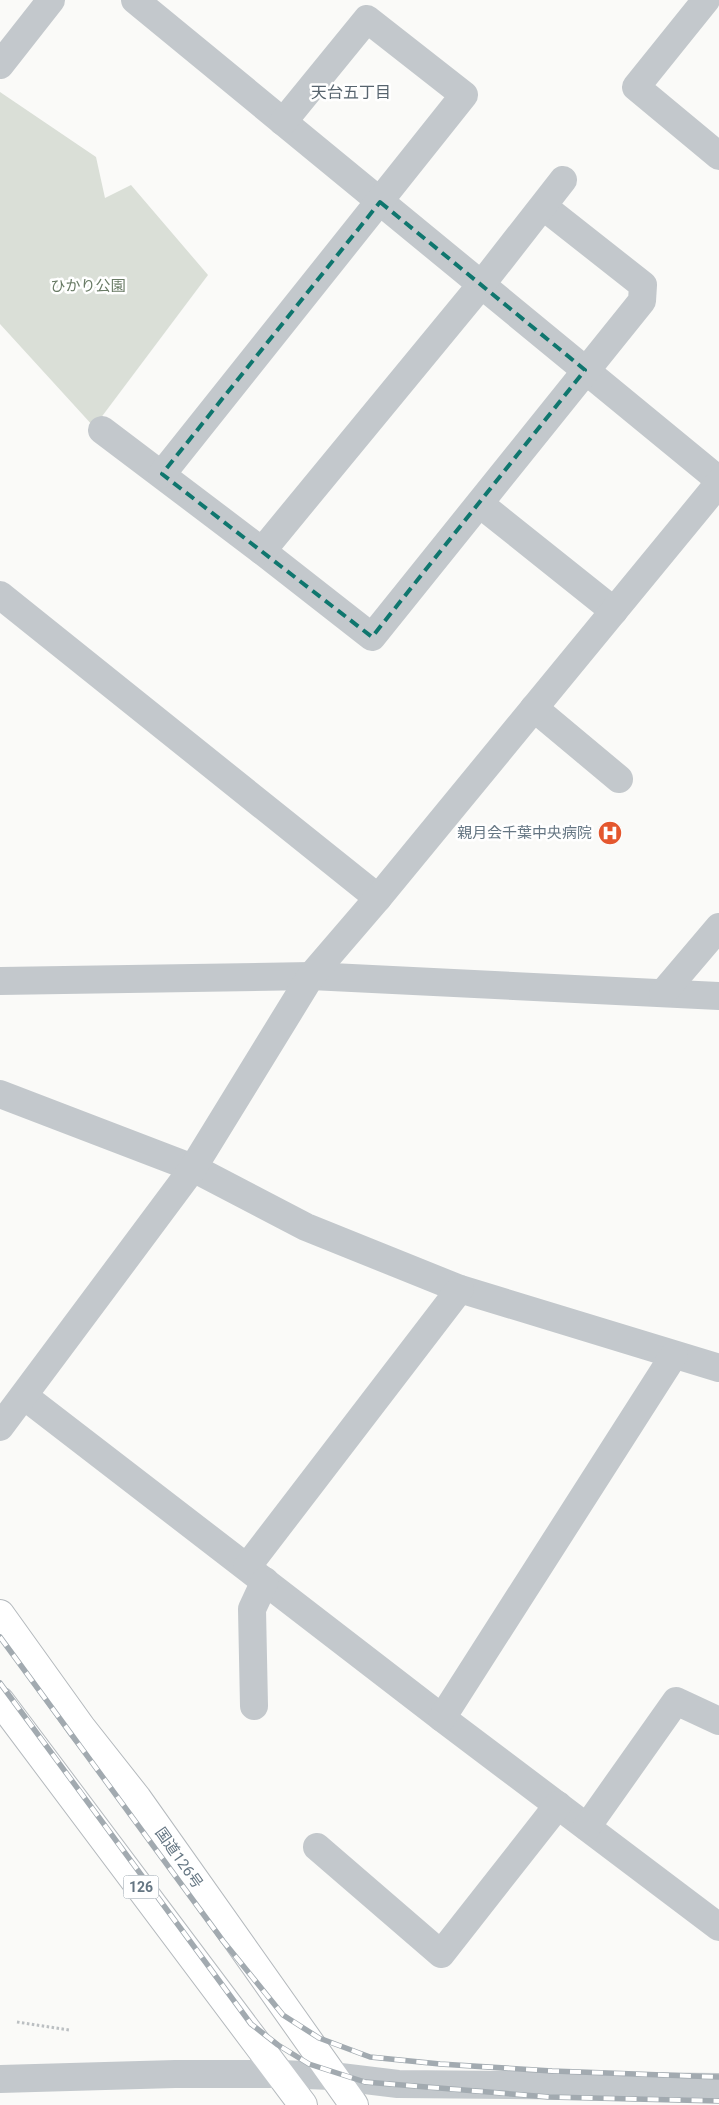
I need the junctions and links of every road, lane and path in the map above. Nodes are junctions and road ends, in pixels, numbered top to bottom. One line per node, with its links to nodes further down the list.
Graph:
1 (51, 0): 4 (street)
2 (134, 0): 5 (street)
3 (706, 0): 6 (street)
4 (0, 65)
5 (283, 122): 8 (street); 8 (street)
6 (719, 156)
7 (564, 180): 9 (street)
8 (380, 202): 10 (street); 13 (street)
9 (544, 207): 10 (street); 11 (street)
10 (482, 285): 11 (street); 16 (street)
11 (585, 370): 14 (street); 15 (street)
12 (102, 430): 13 (street)
13 (162, 474): 16 (street)
14 (719, 482): 18 (street)
15 (480, 504): 16 (street); 18 (street)
16 (262, 551)
17 (0, 595): 21 (street)
18 (614, 610): 19 (street)
19 (534, 708): 20 (street); 21 (street)
20 (619, 779)
21 (378, 898): 23 (street)
22 (719, 927): 25 (street)
23 (311, 976): 24 (street); 25 (street); 28 (street)
24 (0, 981)
25 (663, 993): 26 (street)
26 (719, 996)
27 (0, 1094): 28 (street)
28 (193, 1168): 29 (street); 32 (street)
29 (460, 1288): 30 (street); 34 (street)
30 (674, 1355): 31 (street); 38 (street)
31 (719, 1368)
32 (24, 1396): 33 (street); 34 (street)
33 (0, 1427)
34 (256, 1574): 37 (street); 38 (street)
35 (0, 1614): 47 (highway, 国道126号)
36 (0, 1701): 46 (highway, 126)
37 (254, 1706)
38 (442, 1718): 40 (street)
39 (719, 1721): 41 (street)
40 (558, 1805): 41 (street); 42 (street)
41 (587, 1827): 43 (street)
42 (317, 1847)
43 (719, 1927)
44 (17, 2022): 45 (path)
45 (69, 2030)
46 (280, 2074): 47 (street); 48 (street); 50 (highway, 126)
47 (332, 2076): 49 (street); 51 (highway, 国道126号)
48 (0, 2079)
49 (719, 2087)
50 (303, 2105)
51 (354, 2105)

